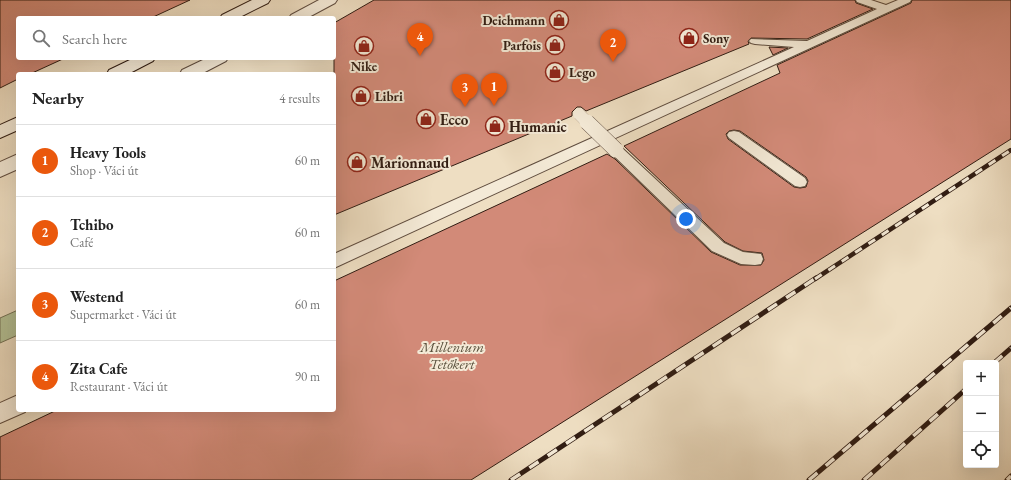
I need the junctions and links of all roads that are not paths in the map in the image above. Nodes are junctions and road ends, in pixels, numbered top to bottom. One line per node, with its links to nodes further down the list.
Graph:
1 (262, 0): 7 (main road)
2 (330, 0): 8 (main road)
3 (861, 0): 6 (lane)
4 (873, 0): 6 (lane)
5 (906, 0): 6 (lane)
6 (886, 9): 10 (lane)
7 (231, 16)
8 (300, 16)
9 (755, 41): 10 (lane)
10 (811, 44): 23 (lane)
11 (143, 60): 13 (main road)
12 (216, 60): 14 (main road)
13 (120, 72)
14 (192, 72)
15 (579, 114): 22 (lane, bridge)
16 (16, 124): 17 (main road)
17 (0, 132)
18 (734, 135): 21 (lane)
19 (16, 162): 20 (main road)
20 (0, 170)
21 (800, 182)
22 (755, 259)
23 (336, 260)
24 (16, 406): 25 (lane)
25 (0, 414)

